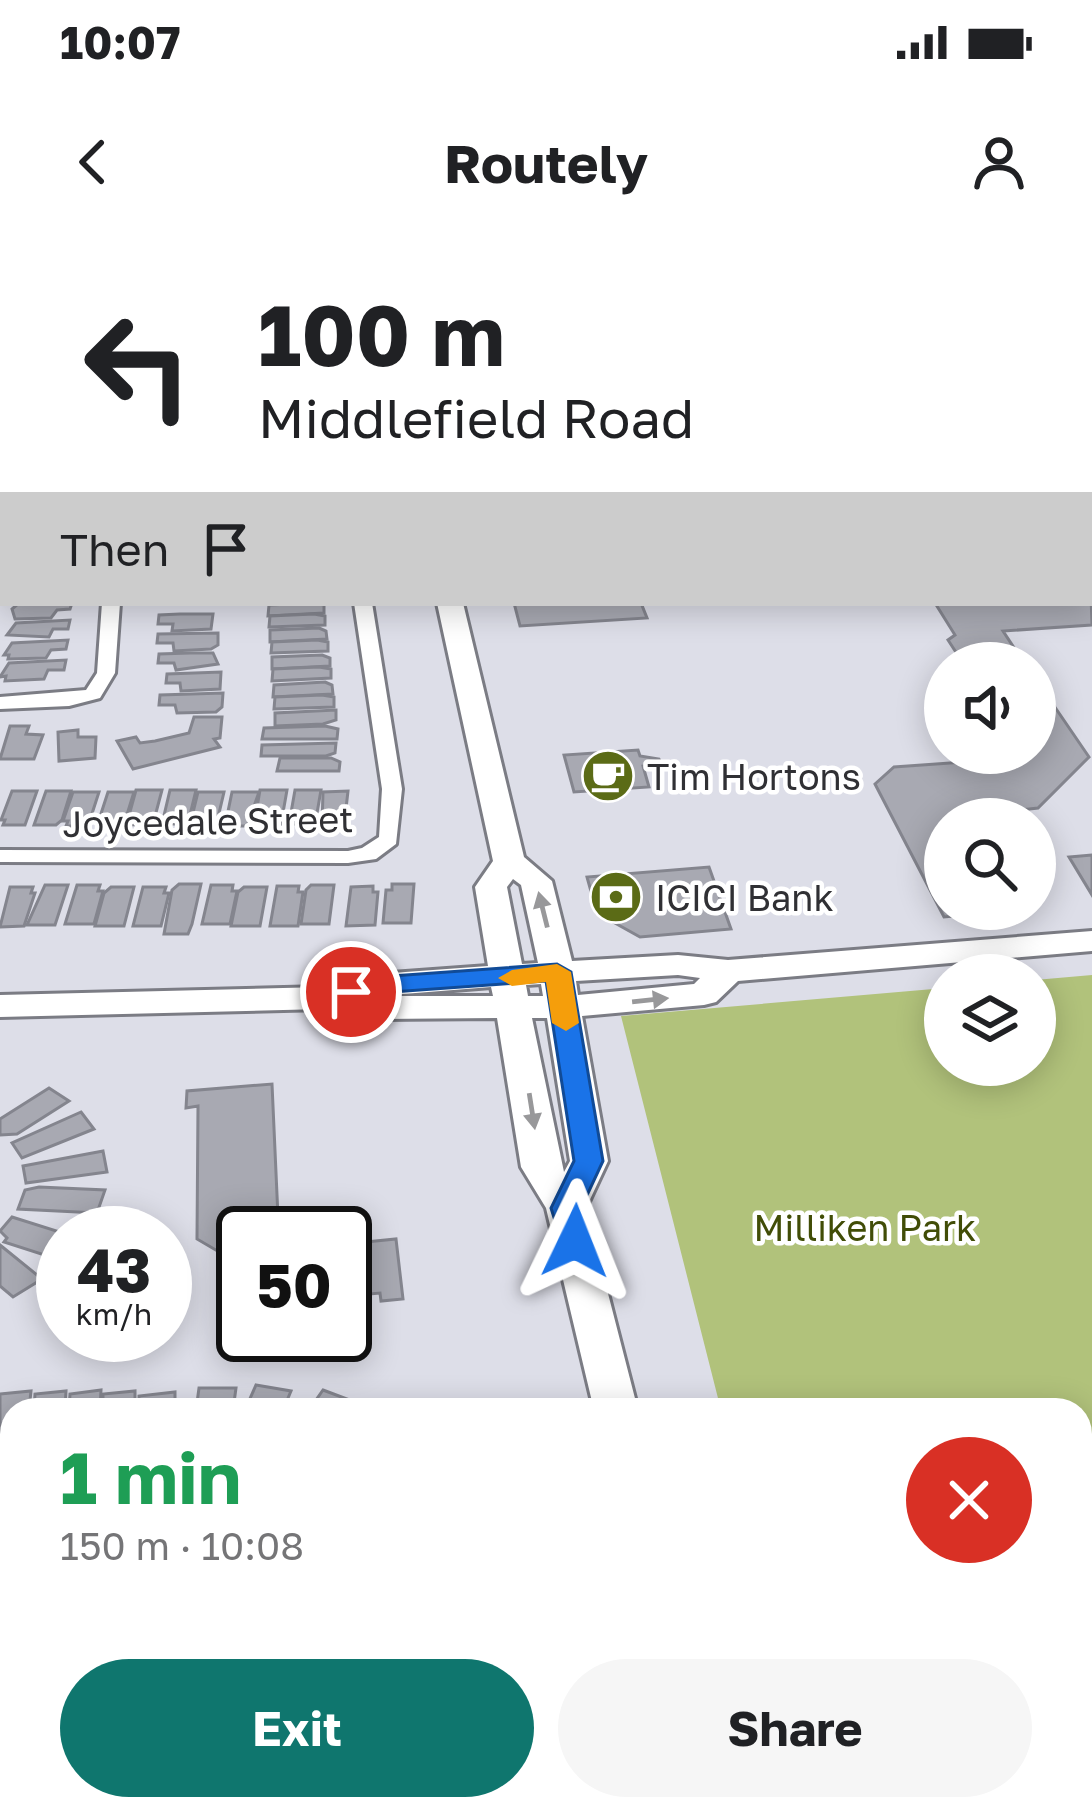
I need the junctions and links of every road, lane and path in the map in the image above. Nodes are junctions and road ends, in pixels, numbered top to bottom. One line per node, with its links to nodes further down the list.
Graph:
1 (111, 606): 4 (street)
2 (363, 606): 5 (street, Joycedale Street)
3 (451, 606): 6 (main road)
4 (0, 703)
5 (0, 856)
6 (509, 861): 8 (main road, one-way to 6); 9 (main road)
7 (1092, 941): 8 (main road)
8 (560, 990): 9 (main road); 11 (main road)
9 (512, 993): 10 (main road); 11 (main road, one-way to 11)
10 (0, 1006)
11 (566, 1208): 12 (main road)
12 (613, 1398)

